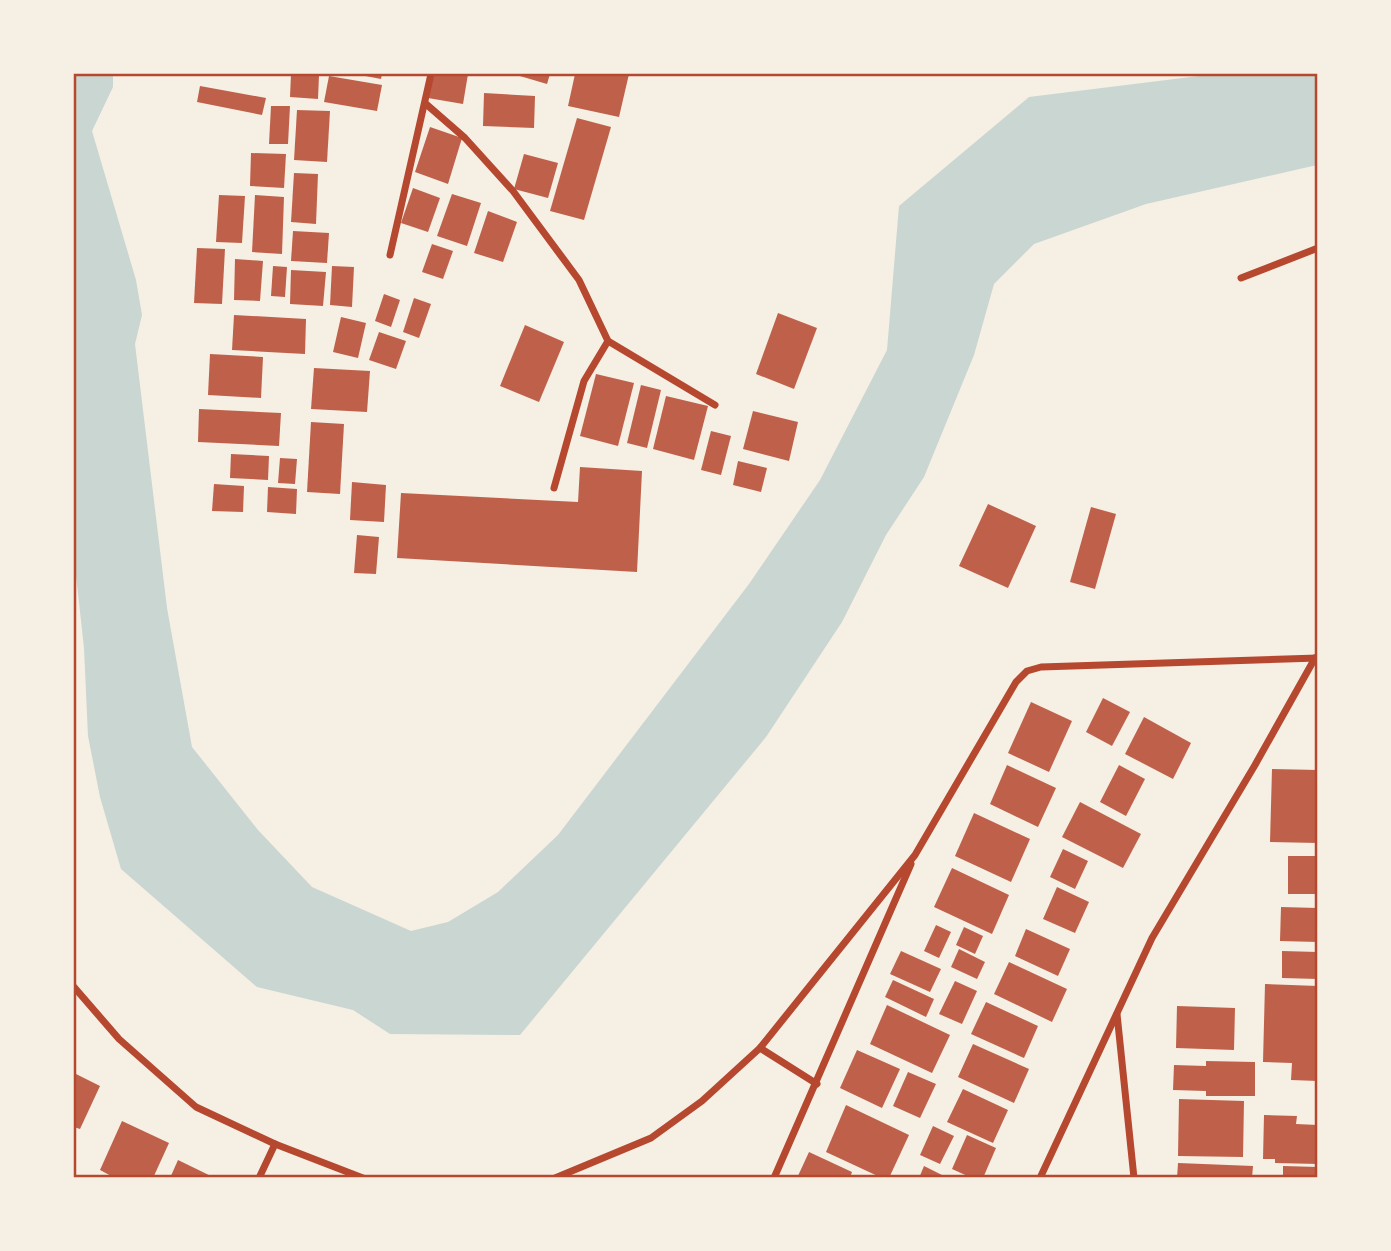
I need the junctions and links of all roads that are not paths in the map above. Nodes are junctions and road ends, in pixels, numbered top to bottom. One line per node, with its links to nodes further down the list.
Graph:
1 (431, 74): 2 (street)
2 (426, 104): 4 (street); 6 (street)
3 (1318, 248): 5 (street)
4 (390, 255)
5 (1241, 278)
6 (608, 341): 7 (street); 8 (street)
7 (715, 405)
8 (554, 488)
9 (1316, 658): 10 (street); 12 (street)
10 (915, 855): 13 (street); 14 (street)
11 (74, 987): 15 (street)
12 (1117, 1013): 20 (street); 21 (street)
13 (760, 1048): 14 (street); 18 (street)
14 (817, 1084): 19 (street)
15 (275, 1144): 16 (street); 17 (street)
16 (259, 1178)
17 (363, 1178)
18 (555, 1178)
19 (774, 1178)
20 (1040, 1178)
21 (1134, 1178)

